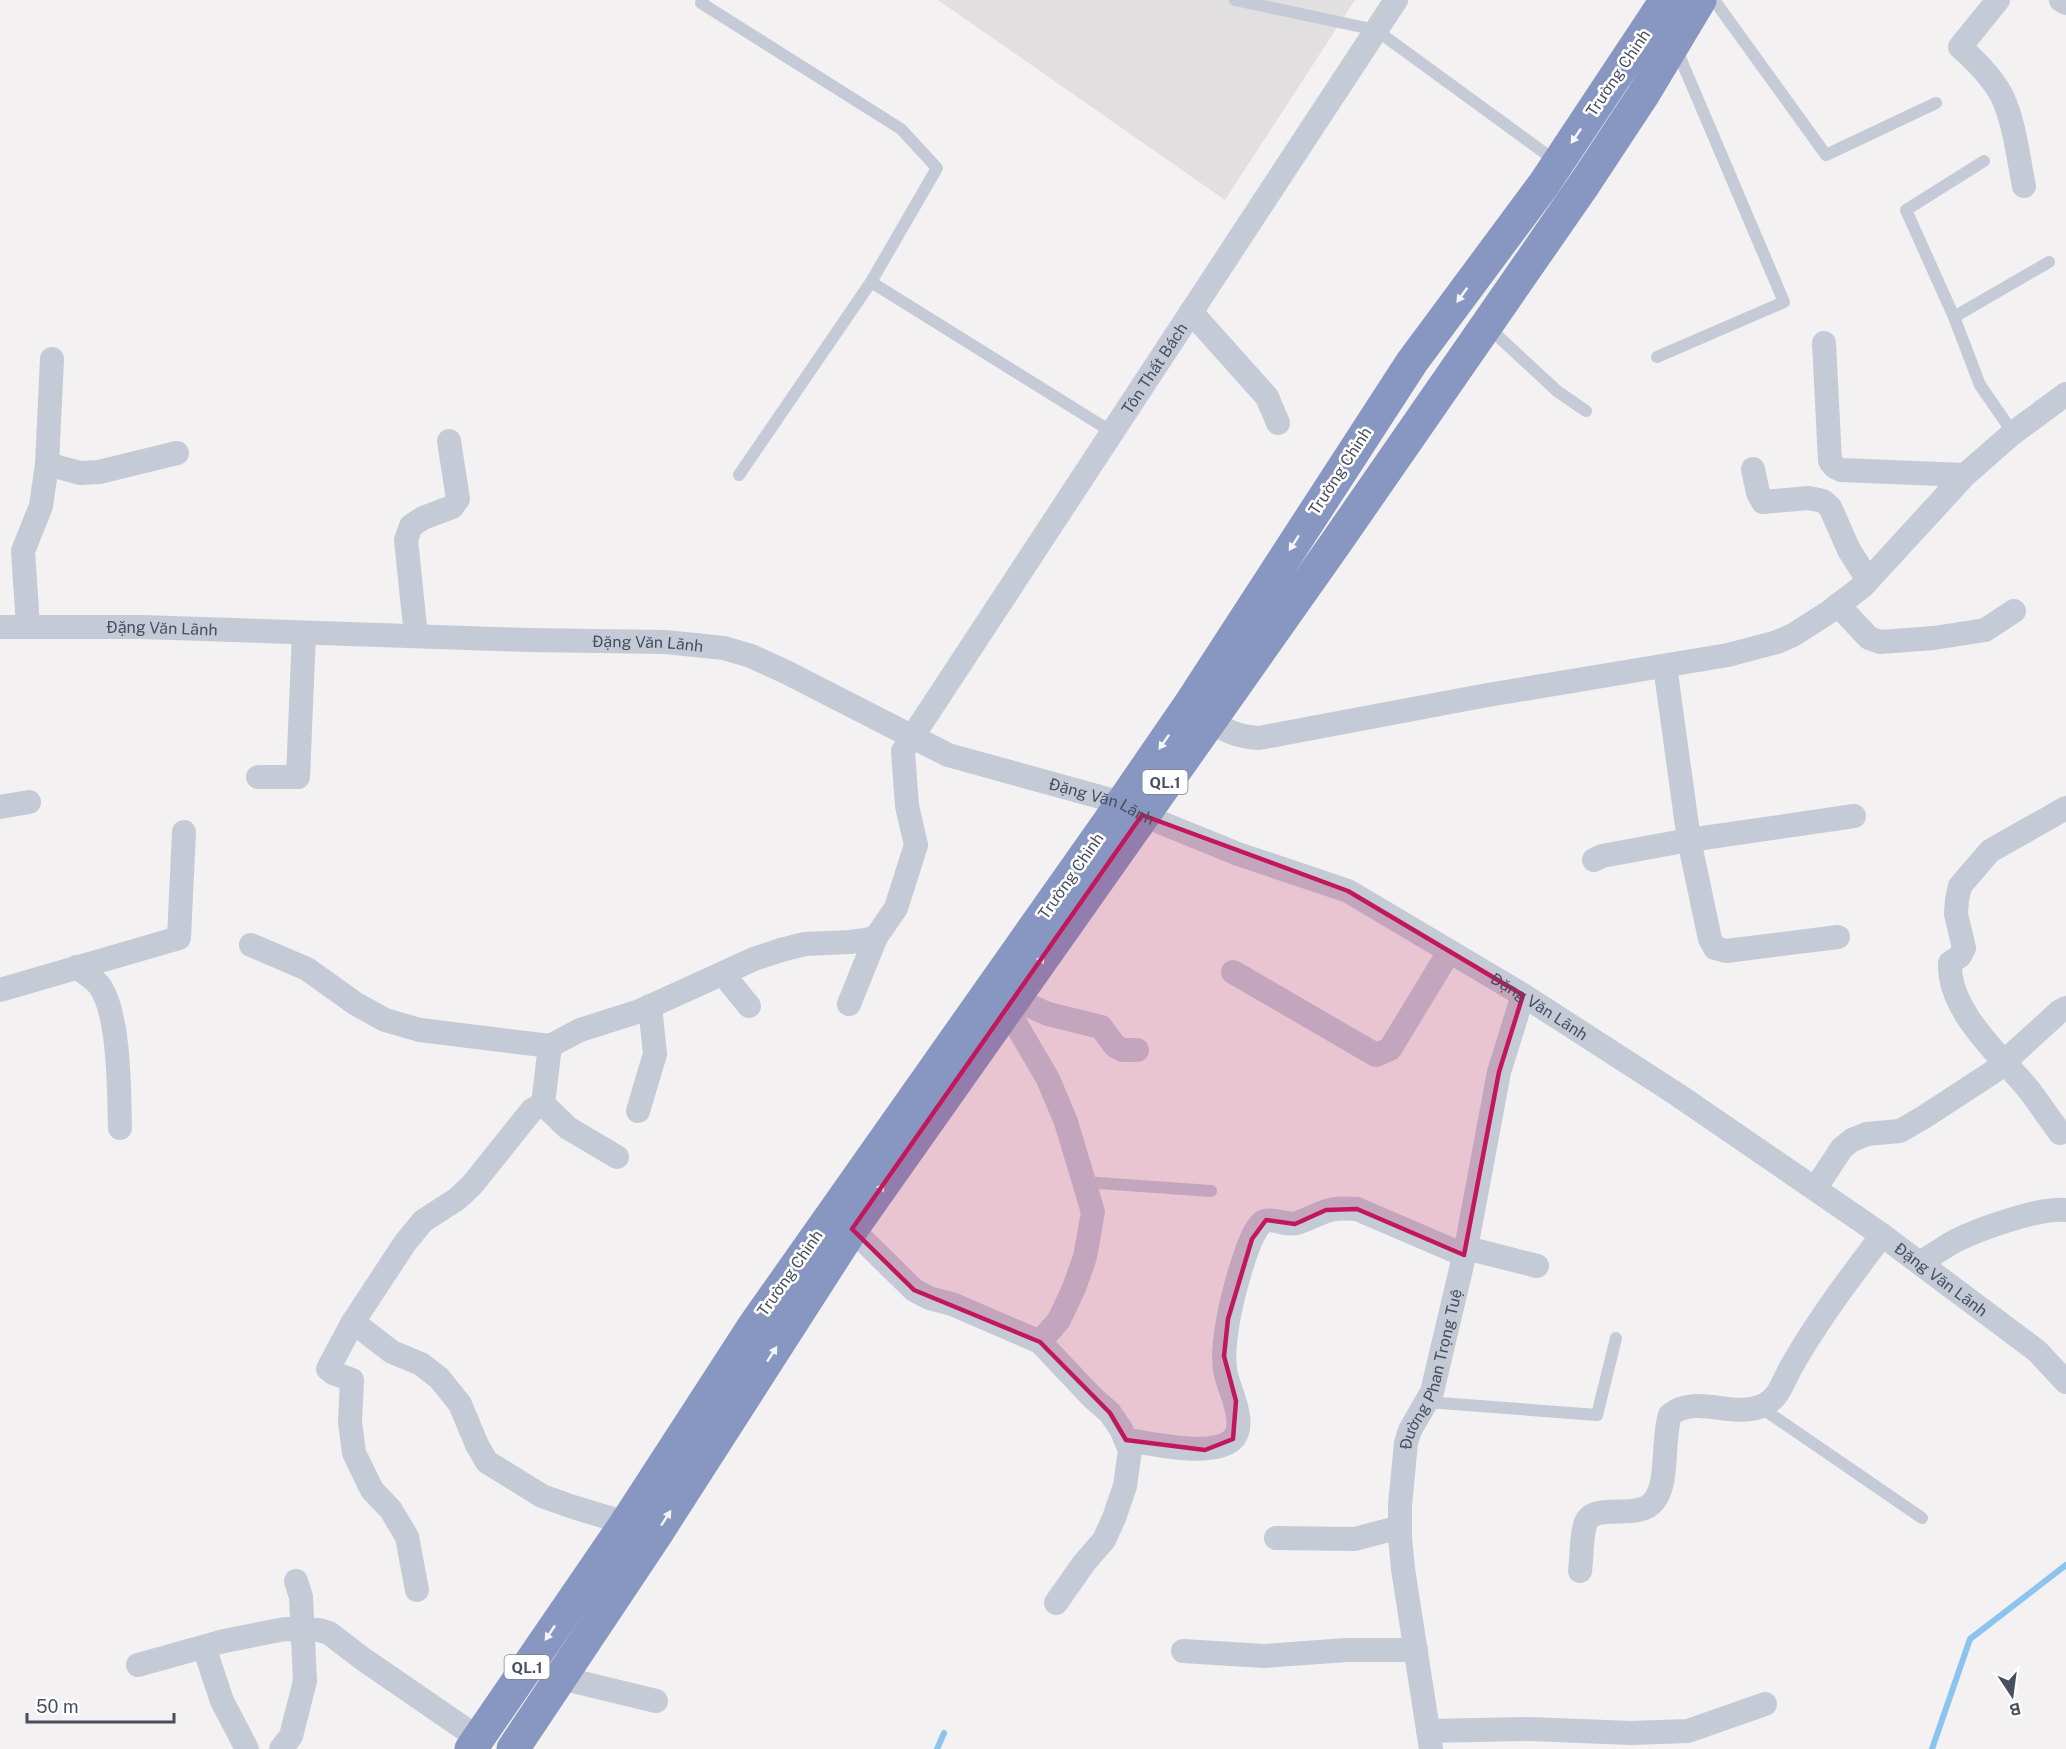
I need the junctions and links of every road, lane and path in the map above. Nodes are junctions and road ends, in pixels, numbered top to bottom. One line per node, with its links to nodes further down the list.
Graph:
1 (703, 0): 19 (lane)
2 (1235, 0): 11 (lane)
3 (1305, 0): 11 (lane)
4 (1396, 0): 12 (street, Tôn Thất Bách)
5 (1666, 0): 16 (highway, Trường Chinh / QL.1, one-way to 16)
6 (1700, 0): 13 (highway, Trường Chinh / QL.1)
7 (1714, 0): 14 (lane)
8 (1998, 0): 17 (street)
9 (2061, 0): 10 (street)
10 (2066, 3)
11 (1296, 12): 12 (lane)
12 (1376, 30): 16 (lane); 20 (street, Tôn Thất Bách)
13 (1674, 44): 22 (highway, Trường Chinh / QL.1); 24 (lane)
14 (1936, 103)
15 (1984, 161): 21 (lane)
16 (1558, 163): 47 (highway, Trường Chinh / QL.1, one-way to 47)
17 (2024, 186)
18 (2049, 262): 21 (lane)
19 (871, 282): 29 (lane); 36 (lane)
20 (1191, 312): 28 (street); 29 (street, Tôn Thất Bách)
21 (1954, 317): 30 (lane)
22 (1487, 325): 27 (lane); 47 (highway, Trường Chinh / QL.1)
23 (1824, 343): 34 (street)
24 (1657, 357)
25 (52, 359): 33 (street)
26 (2066, 394): 30 (street)
27 (1586, 411)
28 (1278, 423)
29 (1112, 432): 48 (street, Tôn Thất Bách)
30 (2013, 433): 37 (street)
31 (449, 441): 45 (street)
32 (177, 453): 33 (street)
33 (47, 464): 42 (street)
34 (1834, 467): 37 (street); 38 (street)
35 (1753, 469): 38 (street)
36 (739, 475)
37 (1965, 475): 39 (street)
38 (1823, 501): 39 (street)
39 (1868, 580): 40 (street)
40 (1838, 605): 41 (street); 46 (street)
41 (2014, 611)
42 (28, 626): 43 (street, Đặng Văn Lãnh); 44 (street, Đặng Văn Lãnh)
43 (0, 627)
44 (304, 633): 45 (street, Đặng Văn Lãnh); 49 (street)
45 (416, 636): 48 (street, Đặng Văn Lãnh)
46 (1665, 666): 47 (street); 56 (street)
47 (1201, 711): 53 (highway, Trường Chinh / QL.1)
48 (912, 735): 53 (street, Đặng Văn Lãnh); 58 (street, Tôn Thất Bách)
49 (258, 777)
50 (29, 802): 51 (street)
51 (0, 807)
52 (2066, 808): 74 (street)
53 (1132, 809): 61 (street, Đặng Văn Lãnh); 68 (highway, Trường Chinh / QL.1, one-way to 53); 98 (highway, Trường Chinh / QL.1)
54 (1854, 816): 56 (street)
55 (184, 832): 62 (street)
56 (1689, 840): 57 (street); 59 (street)
57 (1594, 860)
58 (876, 937): 64 (street); 67 (street, Tôn Thất Bách)
59 (1838, 937)
60 (250, 945): 72 (street)
61 (1449, 952): 63 (street); 66 (street, Đặng Văn Lãnh)
62 (77, 967): 65 (street); 77 (street)
63 (1233, 972)
64 (723, 974): 69 (street); 70 (street)
65 (0, 990)
66 (1523, 995): 81 (street, Đặng Văn Lãnh); 86 (street, Đường Phan Trọng Tuệ)
67 (849, 1004)
68 (1010, 1004): 73 (street); 80 (street); 84 (highway, Trường Chinh / QL.1, one-way to 68)
69 (650, 1006): 72 (street); 76 (street)
70 (749, 1006)
71 (2066, 1008): 74 (street)
72 (550, 1046): 75 (street)
73 (1137, 1050)
74 (2004, 1062): 78 (street); 81 (street)
75 (543, 1104): 79 (street); 89 (street)
76 (638, 1111)
77 (120, 1128)
78 (2060, 1133)
79 (617, 1156)
80 (1084, 1182): 82 (lane); 91 (street)
81 (1815, 1189): 85 (street, Đặng Văn Lãnh)
82 (1211, 1191)
83 (2066, 1210): 87 (street)
84 (852, 1229): 91 (street); 109 (highway, Trường Chinh / QL.1, one-way to 84)
85 (1882, 1235): 87 (street, Đặng Văn Lãnh); 94 (street)
86 (1465, 1251): 88 (street); 93 (street, Đường Phan Trọng Tuệ); 95 (street)
87 (1920, 1263): 92 (street, Đặng Văn Lãnh)
88 (1537, 1266)
89 (353, 1322): 98 (street); 102 (street)
90 (1616, 1338): 93 (lane)
91 (1040, 1342): 95 (street)
92 (2066, 1382)
93 (1427, 1402): 97 (street, Đường Phan Trọng Tuệ)
94 (1760, 1407): 96 (lane); 100 (street)
95 (1126, 1440): 103 (street)
96 (1922, 1518)
97 (1400, 1527): 99 (street); 106 (street, Đường Phan Trọng Tuệ)
98 (617, 1534): 113 (highway, Trường Chinh / QL.1, one-way to 113)
99 (1276, 1538)
100 (1580, 1571)
101 (296, 1581): 104 (street)
102 (417, 1590)
103 (1056, 1603)
104 (302, 1629): 105 (street); 113 (street); 115 (street)
105 (204, 1647): 108 (street); 114 (street)
106 (1416, 1650): 107 (street); 112 (street, Đường Phan Trọng Tuệ)
107 (1183, 1652)
108 (138, 1665)
109 (561, 1678): 110 (street); 116 (highway, Trường Chinh / QL.1)
110 (656, 1701)
111 (1765, 1704): 112 (street)
112 (1429, 1740)
113 (475, 1744)
114 (247, 1749)
115 (281, 1749)
116 (513, 1749)

